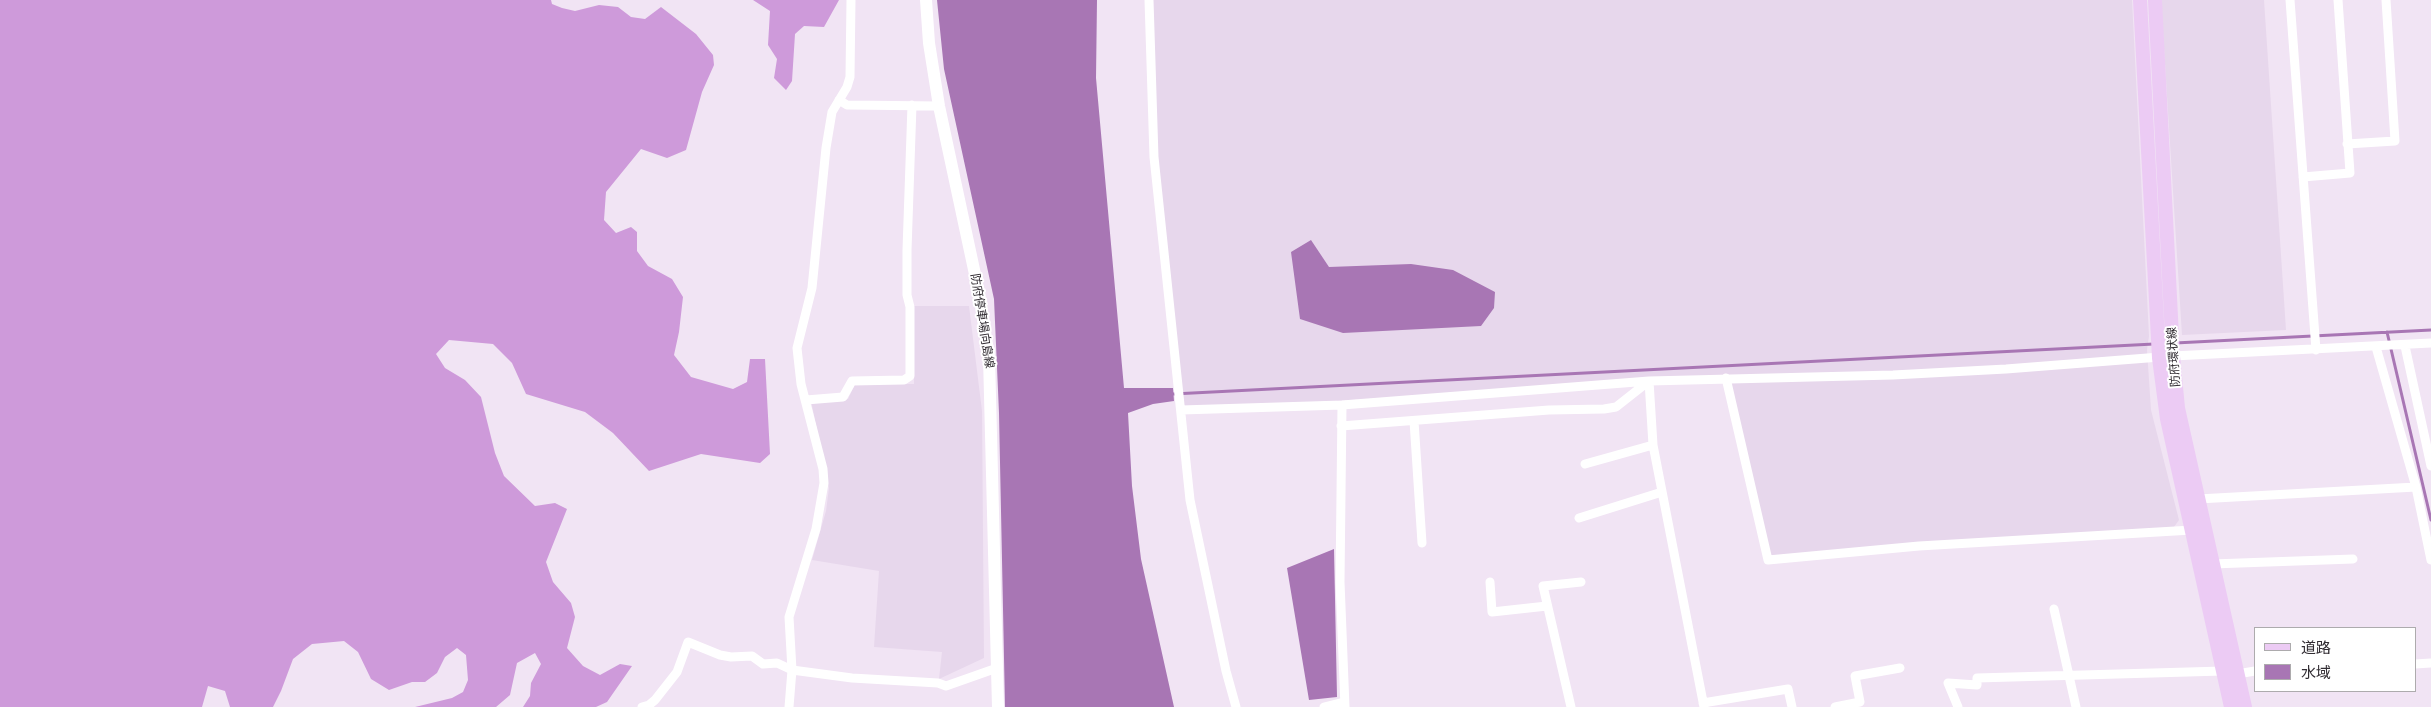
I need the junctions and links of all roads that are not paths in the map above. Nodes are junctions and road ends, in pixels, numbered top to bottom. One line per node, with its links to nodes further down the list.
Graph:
1 (851, 0): 9 (street)
2 (926, 0): 11 (main road, 防府停車場向島線)
3 (1149, 0): 24 (street)
4 (2140, 0): 19 (main road, 防府環状線)
5 (2155, 0): 18 (main road, 防府環状線)
6 (2290, 0): 13 (street)
7 (2338, 0): 12 (street)
8 (2386, 0): 12 (street)
9 (839, 100): 10 (street); 22 (street)
10 (912, 106): 11 (street); 22 (street)
11 (939, 106): 45 (main road, 防府停車場向島線)
12 (2348, 144): 13 (street)
13 (2303, 177): 17 (street)
14 (2431, 343): 15 (street)
15 (2405, 346): 16 (street); 29 (street)
16 (2376, 347): 17 (street); 30 (street)
17 (2316, 350): 18 (street)
18 (2173, 356): 19 (street); 32 (main road, 防府環状線)
19 (2159, 358): 20 (street); 34 (main road, 防府環状線)
20 (1726, 378): 21 (street); 34 (street)
21 (1649, 381): 23 (street); 25 (street); 27 (street)
22 (806, 400): 47 (street)
23 (1342, 405): 24 (street); 26 (street)
24 (1181, 410): 57 (street)
25 (1414, 420): 26 (street); 35 (street)
26 (1341, 426): 52 (street)
27 (1652, 445): 28 (street); 31 (street)
28 (1585, 464)
29 (2431, 466)
30 (2416, 487): 32 (street); 37 (street)
31 (1662, 492): 33 (street); 53 (street)
32 (2198, 499): 38 (main road, 防府環状線)
33 (1579, 518)
34 (2192, 530): 48 (main road, 防府環状線)
35 (1422, 542)
36 (2353, 559): 38 (street)
37 (2431, 560)
38 (2212, 564): 50 (main road, 防府環状線)
39 (1490, 582): 41 (street)
40 (1581, 582): 41 (street)
41 (1547, 606): 59 (street)
42 (2054, 610): 51 (street)
43 (2431, 663): 44 (street)
44 (2416, 664)
45 (997, 668): 47 (street); 56 (main road, 防府停車場向島線)
46 (1900, 668): 61 (street)
47 (792, 670): 54 (street); 55 (street)
48 (2223, 671): 51 (street); 64 (main road, 防府環状線)
49 (2254, 671): 50 (street)
50 (2238, 674): 65 (main road, 防府環状線)
51 (2067, 675): 62 (street); 63 (street)
52 (1344, 704): 58 (street)
53 (1704, 705): 60 (street)
54 (642, 707)
55 (789, 707)
56 (998, 707)
57 (1236, 707)
58 (1324, 707)
59 (1571, 707)
60 (1792, 707)
61 (1835, 707)
62 (1958, 707)
63 (2076, 707)
64 (2231, 707)
65 (2245, 707)

